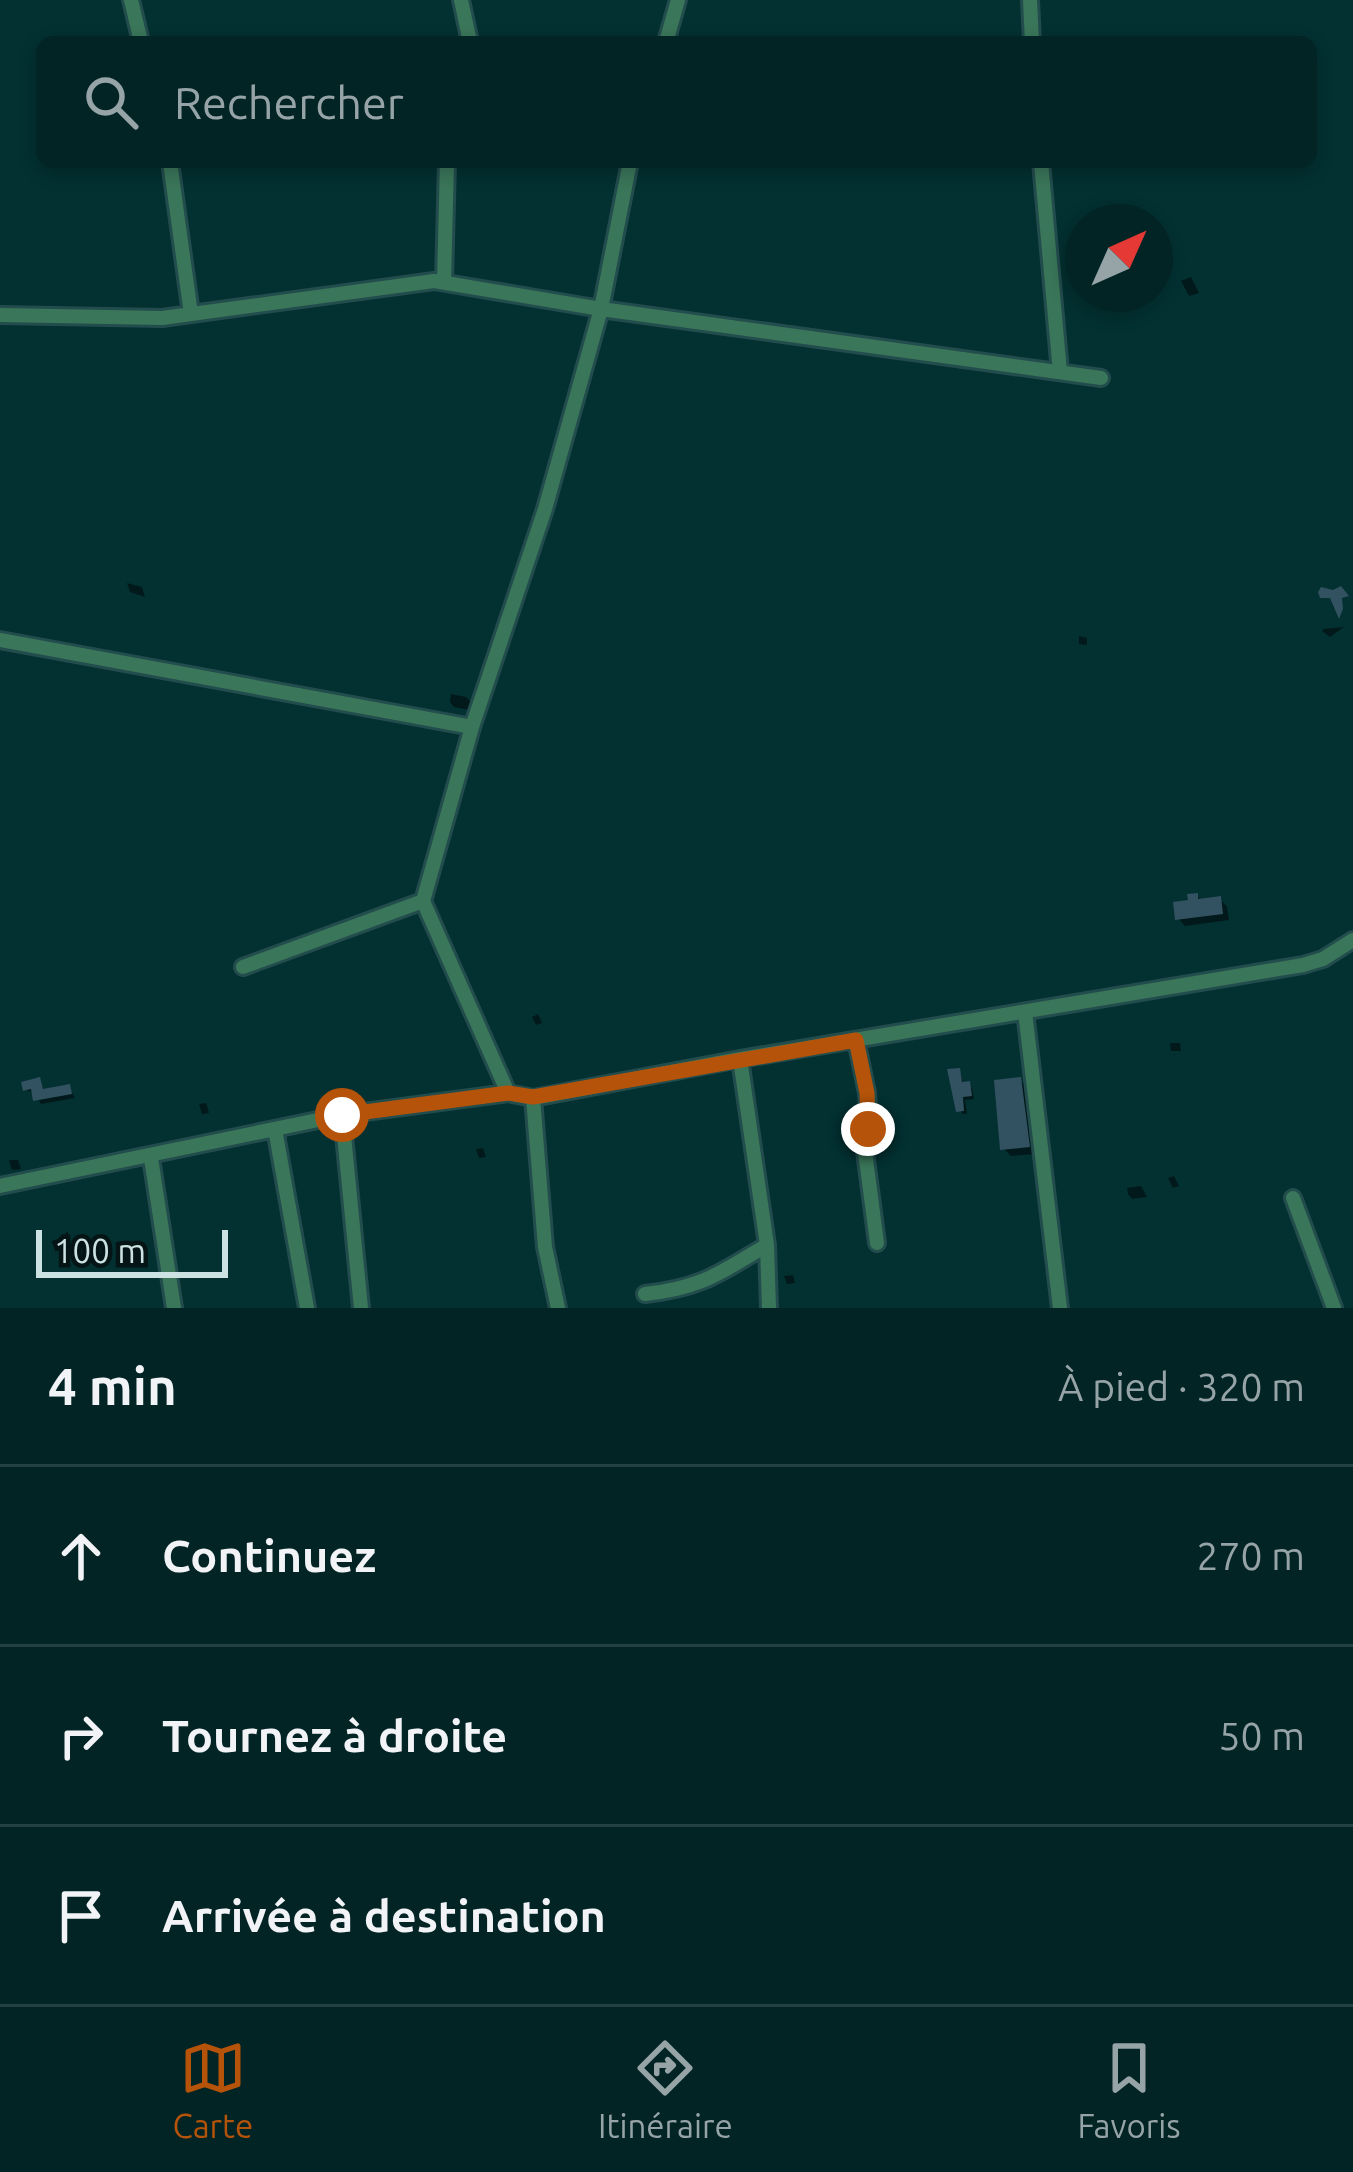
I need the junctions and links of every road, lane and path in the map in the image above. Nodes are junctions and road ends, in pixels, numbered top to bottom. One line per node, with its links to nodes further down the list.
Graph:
1 (131, 0): 5 (street)
2 (461, 0): 6 (street)
3 (678, 0): 7 (street)
4 (1030, 0): 8 (street)
5 (140, 36)
6 (469, 36)
7 (668, 36)
8 (1032, 36)
9 (171, 168): 15 (street)
10 (447, 168): 13 (street)
11 (629, 168): 14 (street)
12 (1042, 168): 17 (street)
13 (444, 282): 14 (street); 15 (street)
14 (601, 309): 17 (street); 20 (street)
15 (191, 314): 16 (street)
16 (0, 315)
17 (1060, 372): 18 (street)
18 (1101, 378)
19 (0, 640): 20 (street)
20 (472, 727): 21 (street)
21 (423, 902): 23 (street); 27 (street)
22 (1353, 940): 24 (street)
23 (243, 967)
24 (1025, 1012): 25 (street); 43 (street)
25 (856, 1040): 26 (street); 34 (street)
26 (740, 1059): 28 (street); 35 (street)
27 (508, 1093): 28 (street); 29 (street)
28 (533, 1097): 41 (street)
29 (342, 1115): 30 (street); 40 (street)
30 (275, 1129): 31 (street); 39 (street)
31 (151, 1158): 32 (street); 38 (street)
32 (0, 1186)
33 (1293, 1198): 37 (street)
34 (877, 1243)
35 (767, 1245): 36 (street); 42 (street)
36 (645, 1294)
37 (1329, 1306)
38 (174, 1308)
39 (307, 1308)
40 (361, 1308)
41 (557, 1308)
42 (769, 1308)
43 (1060, 1308)

